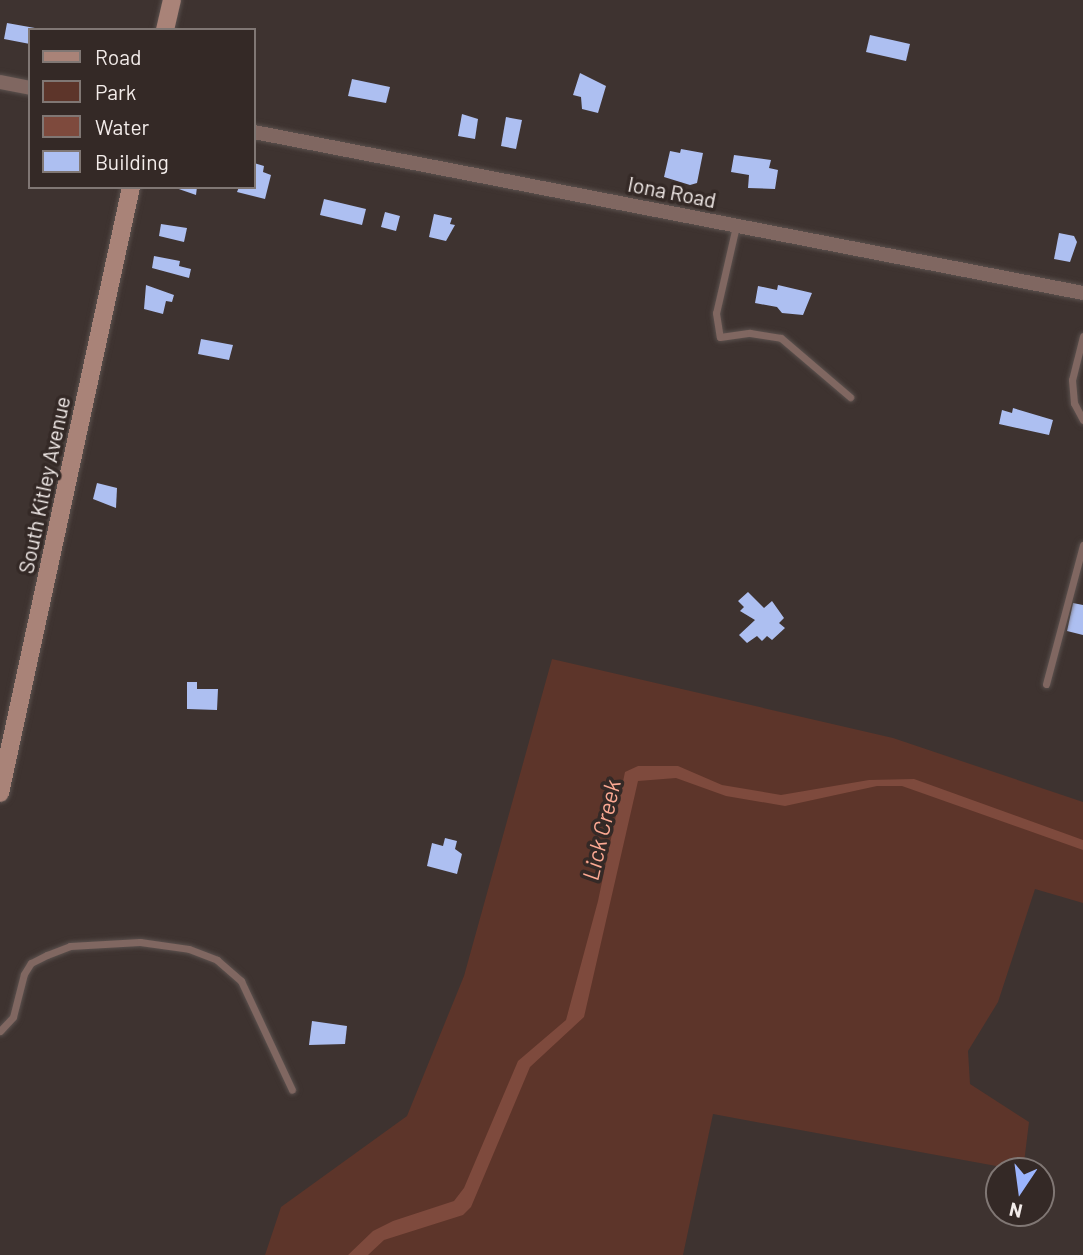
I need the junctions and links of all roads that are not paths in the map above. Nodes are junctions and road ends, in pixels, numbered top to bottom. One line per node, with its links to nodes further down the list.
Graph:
1 (172, 0): 2 (street)
2 (166, 28)
3 (0, 82): 4 (street)
4 (28, 88)
5 (256, 132): 7 (street, Iona Road)
6 (131, 189): 14 (street, South Kitley Avenue)
7 (736, 225): 8 (street, Iona Road); 10 (lane)
8 (1083, 293)
9 (1083, 336): 11 (lane)
10 (850, 397)
11 (1083, 419)
12 (1083, 545): 13 (lane)
13 (1046, 684)
14 (0, 793)
15 (0, 1031): 16 (lane)
16 (292, 1090)

